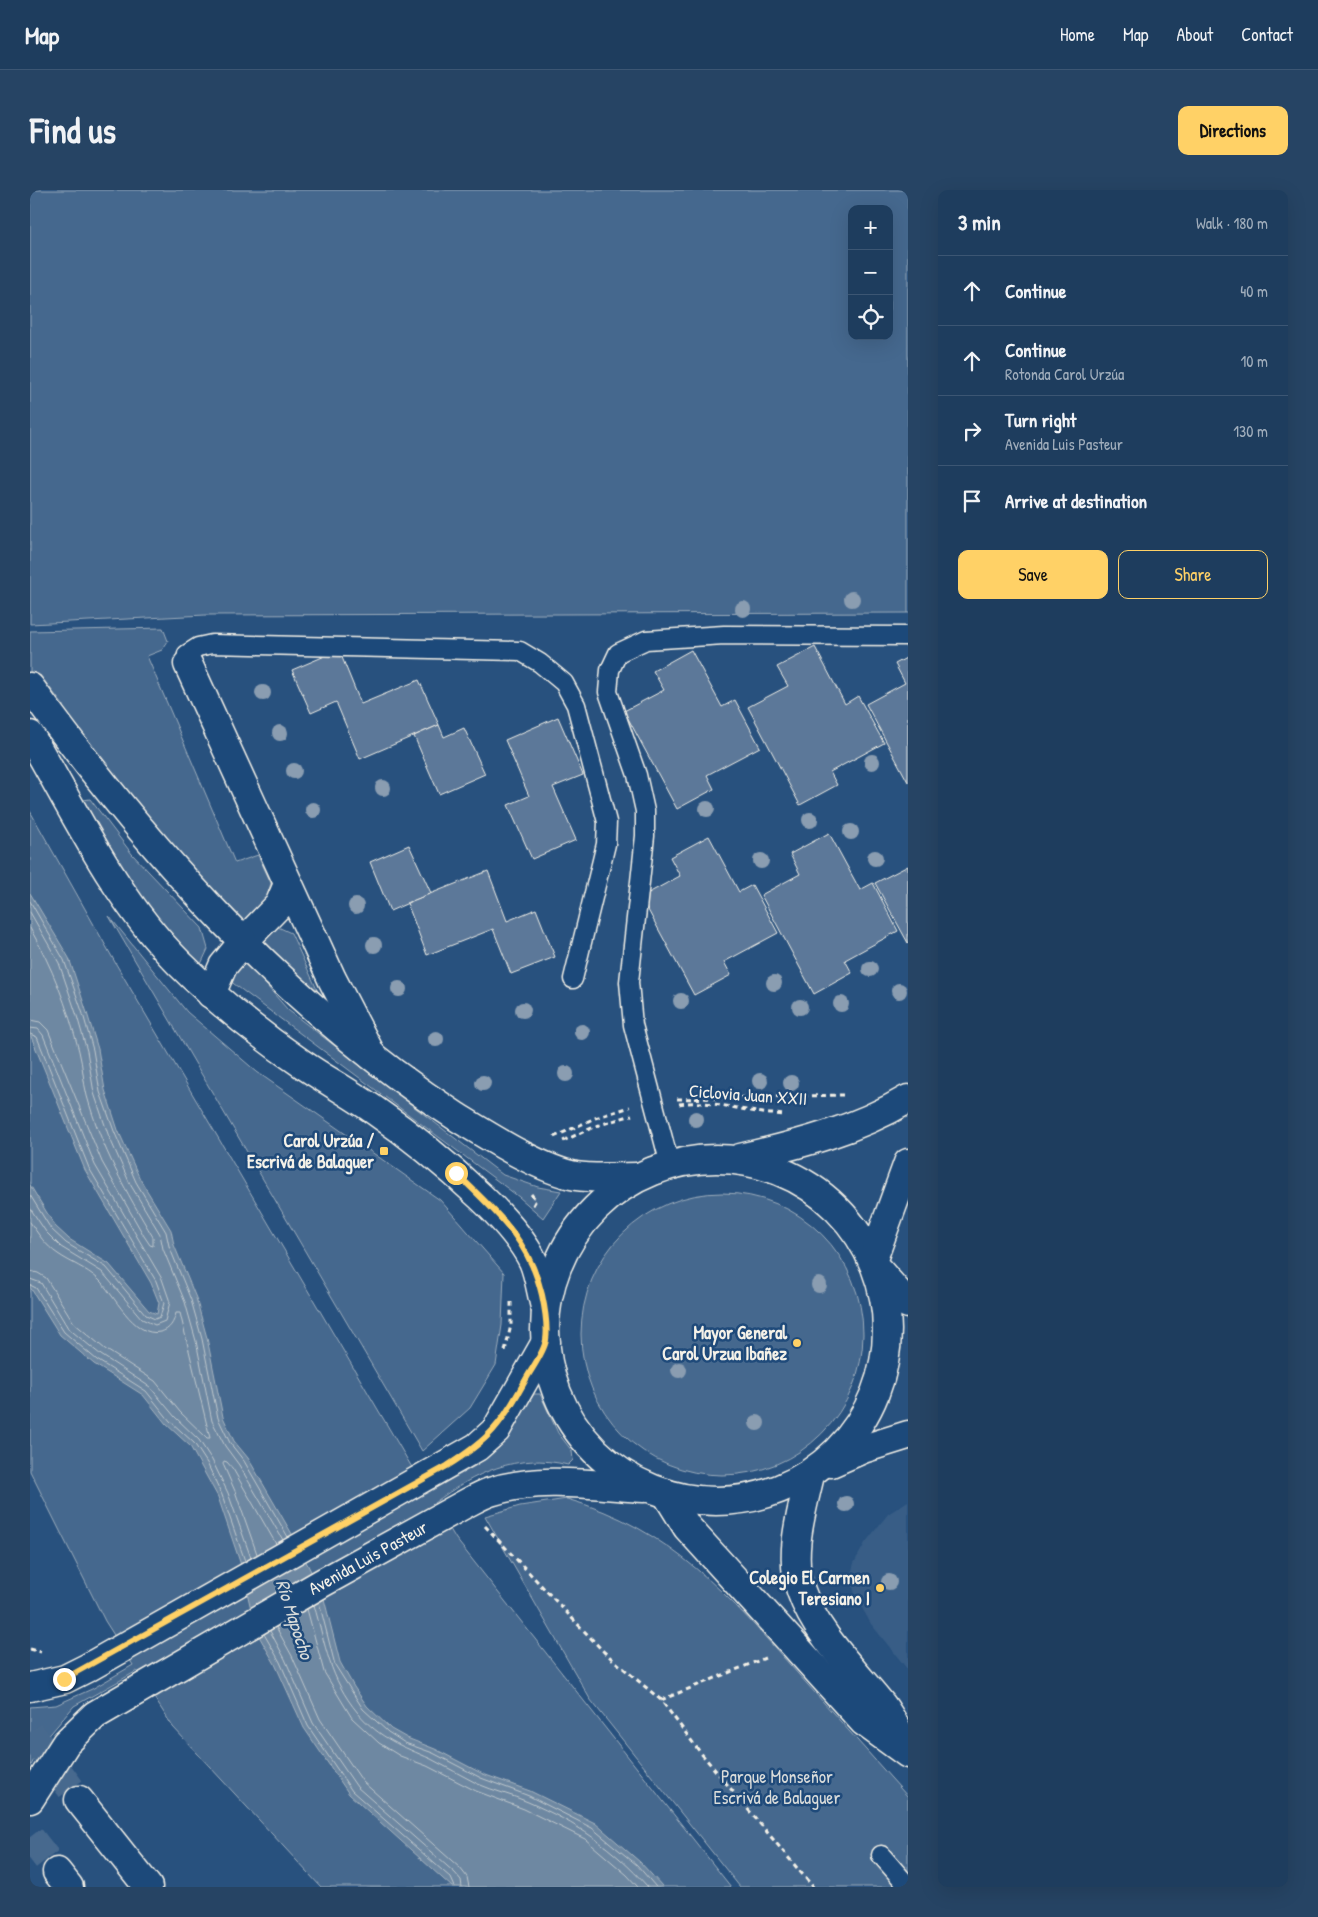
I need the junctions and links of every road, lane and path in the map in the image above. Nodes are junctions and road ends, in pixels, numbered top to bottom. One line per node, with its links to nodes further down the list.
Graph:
1 (908, 636): 12 (lane)
2 (188, 664): 5 (main road); 7 (lane)
3 (30, 687): 6 (main road)
4 (30, 735): 8 (main road)
5 (288, 884): 6 (main road); 9 (main road)
6 (243, 942): 8 (main road); 9 (main road)
7 (573, 979)
8 (212, 994): 21 (main road)
9 (376, 1062): 17 (main road)
10 (846, 1095): 12 (path)
11 (908, 1099): 14 (main road)
12 (656, 1104): 12 (path, Ciclovia Juan XXII); 13 (path, Ciclovia Juan XXII); 16 (lane)
13 (793, 1115)
14 (736, 1159): 16 (main road); 18 (main road)
15 (908, 1163): 18 (main road)
16 (670, 1165): 17 (main road)
17 (637, 1178): 21 (main road)
18 (876, 1265): 20 (main road); 25 (main road)
19 (511, 1299): 23 (path)
20 (908, 1304)
21 (546, 1312): 22 (main road)
22 (546, 1342): 26 (main road); 30 (main road)
23 (504, 1354)
24 (908, 1435): 25 (main road)
25 (819, 1469): 26 (main road, Avenida Luis Pasteur); 33 (main road)
26 (660, 1491): 27 (main road, Avenida Luis Pasteur); 28 (main road)
27 (462, 1506): 32 (path); 35 (main road, Avenida Luis Pasteur)
28 (796, 1645): 32 (path); 34 (main road)
29 (30, 1670): 30 (main road)
30 (64, 1679): 31 (main road)
31 (30, 1687)
32 (661, 1700): 40 (path)
33 (908, 1749)
34 (908, 1754)
35 (30, 1800)
36 (79, 1800): 39 (main road)
37 (880, 1855): 38 (lane)
38 (908, 1886)
39 (148, 1887)
40 (813, 1887)

